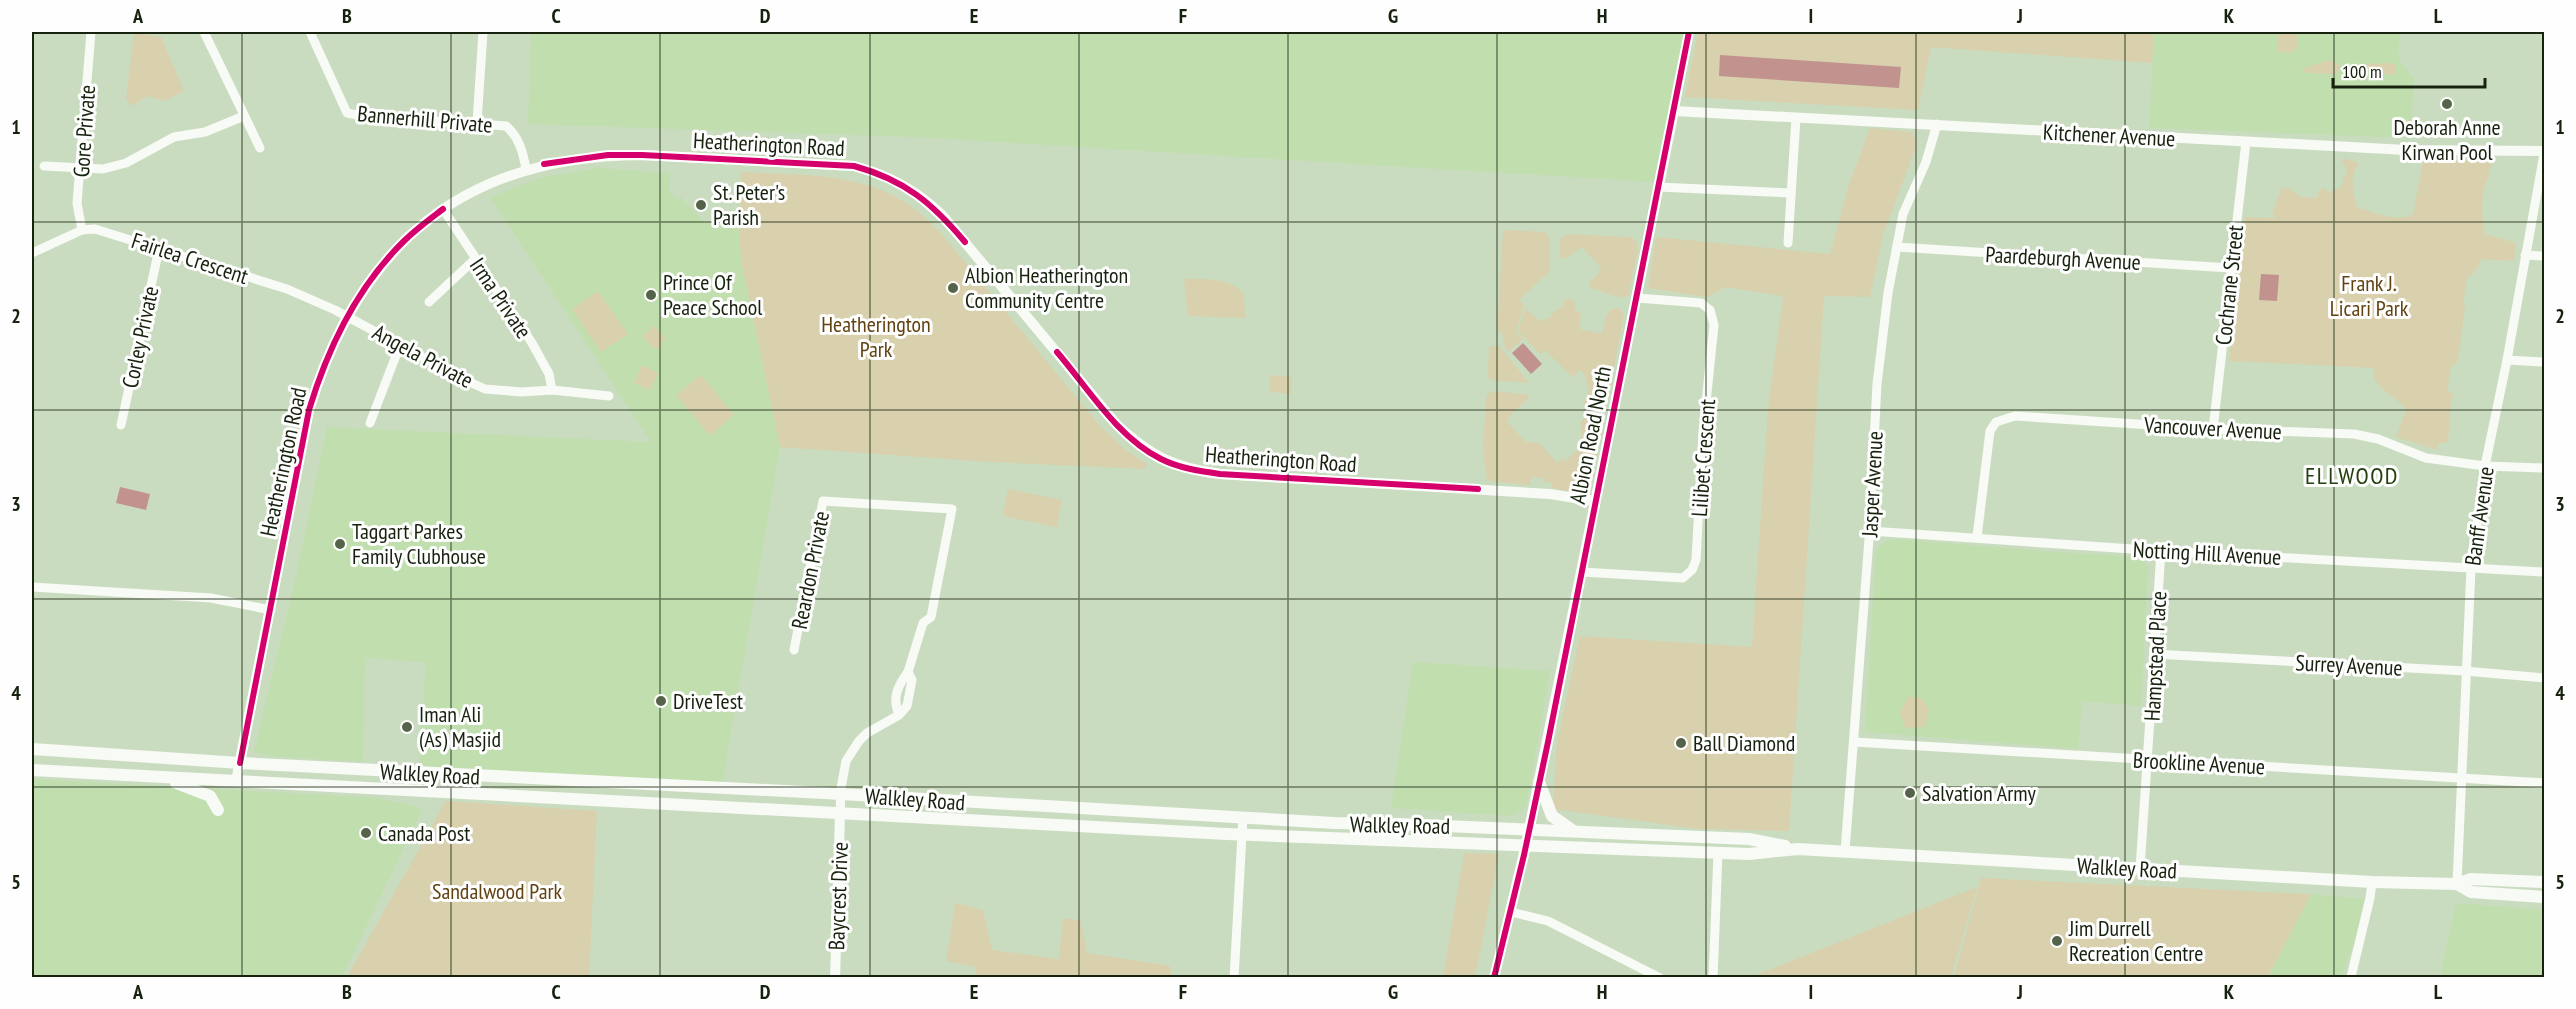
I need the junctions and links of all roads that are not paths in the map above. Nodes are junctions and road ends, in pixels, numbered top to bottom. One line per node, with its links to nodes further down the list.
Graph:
1 (91, 32): 15 (street, Gore Private)
2 (204, 32): 7 (street)
3 (310, 32): 9 (street, Bannerhill Private)
4 (483, 32): 9 (street)
5 (1689, 32): 6 (street, Albion Road North)
6 (1674, 111): 8 (street, Kitchener Avenue); 17 (street, Albion Road North)
7 (244, 116): 12 (street); 15 (street)
8 (1796, 118): 10 (street, Kitchener Avenue); 18 (street)
9 (477, 122): 16 (street, Bannerhill Private)
10 (1937, 124): 11 (street, Kitchener Avenue); 22 (street, Jasper Avenue)
11 (2246, 142): 13 (street, Kitchener Avenue); 28 (street, Cochrane Street)
12 (260, 148)
13 (2544, 152): 25 (street, Banff Avenue)
14 (44, 166): 15 (street)
15 (82, 169): 20 (street, Gore Private)
16 (526, 169): 19 (street, Heatherington Road); 42 (street, Heatherington Road)
17 (1658, 187): 18 (street); 29 (street, Albion Road North)
18 (1791, 193): 21 (street)
19 (443, 209): 27 (street, Irma Private); 31 (street, Heatherington Road)
20 (82, 230): 23 (street, Fairlea Crescent); 24 (street)
21 (1788, 243)
22 (1897, 247): 28 (street, Paardeburgh Avenue); 43 (street, Jasper Avenue)
23 (159, 249): 31 (street, Fairlea Crescent); 38 (street, Corley Private)
24 (32, 253)
25 (2525, 255): 26 (street); 33 (street, Banff Avenue)
26 (2544, 256)
27 (475, 259): 30 (street); 35 (street, Irma Private)
28 (2230, 268): 39 (street, Cochrane Street)
29 (1636, 298): 42 (street, Albion Road North); 47 (street, Lilibet Crescent)
30 (429, 302)
31 (347, 316): 32 (street, Angela Private); 50 (street, Heatherington Road)
32 (400, 345): 35 (street, Angela Private); 37 (street)
33 (2507, 360): 34 (street); 40 (street, Banff Avenue)
34 (2544, 362)
35 (552, 390): 36 (street, Angela Private)
36 (609, 396)
37 (370, 423)
38 (121, 425)
39 (2213, 429): 40 (street, Vancouver Avenue); 44 (street, Vancouver Avenue)
40 (2485, 466): 41 (street, Vancouver Avenue); 46 (street, Banff Avenue)
41 (2544, 468)
42 (1594, 501): 47 (street, Albion Road North)
43 (1870, 531): 44 (street, Notting Hill Avenue); 57 (street, Jasper Avenue)
44 (1977, 537): 45 (street, Notting Hill Avenue)
45 (2161, 550): 46 (street, Notting Hill Avenue); 52 (street, Hampstead Place)
46 (2471, 567): 48 (street, Notting Hill Avenue); 53 (street, Banff Avenue)
47 (1582, 572): 65 (street, Albion Road North)
48 (2544, 572)
49 (32, 587): 50 (street)
50 (271, 610): 60 (street, Heatherington Road)
51 (794, 650): 54 (street, Reardon Private)
52 (2154, 654): 53 (street, Surrey Avenue); 59 (street, Hampstead Place)
53 (2465, 671): 55 (street, Surrey Avenue); 63 (street, Banff Avenue)
54 (908, 672): 56 (street, Reardon Private); 56 (street, Reardon Private)
55 (2544, 678)
56 (900, 715): 67 (street)
57 (1854, 742): 59 (street, Brookline Avenue); 76 (street, Jasper Avenue)
58 (32, 749): 60 (main road, Walkley Road)
59 (2149, 760): 63 (street, Brookline Avenue); 78 (street, Hampstead Place)
60 (240, 763): 64 (street, Heatherington Road); 67 (main road, Walkley Road)
61 (32, 770): 62 (main road, Walkley Road)
62 (151, 776): 64 (main road, Walkley Road); 68 (main road)
63 (2460, 778): 66 (street, Brookline Avenue); 81 (street, Banff Avenue)
64 (236, 781): 69 (main road, Walkley Road)
65 (1539, 782): 71 (street, Albion Road North); 72 (main road)
66 (2544, 783)
67 (841, 794): 69 (street); 70 (main road, Walkley Road)
68 (218, 810)
69 (840, 814): 73 (main road, Walkley Road); 85 (street, Baycrest Drive)
70 (1243, 818): 71 (main road, Walkley Road); 73 (street)
71 (1529, 829): 72 (main road, Walkley Road); 74 (street, Albion Road North)
72 (1573, 830): 75 (main road, Walkley Road)
73 (1242, 835): 74 (main road, Walkley Road); 86 (street)
74 (1526, 845): 77 (main road, Walkley Road); 83 (street, Albion Road North)
75 (1798, 849): 76 (main road, Walkley Road); 77 (main road, Walkley Road)
76 (1845, 851): 78 (main road, Walkley Road)
77 (1718, 853): 89 (street)
78 (2140, 869): 79 (main road, Walkley Road)
79 (2372, 882): 81 (main road, Walkley Road); 84 (street)
80 (2544, 882): 81 (main road, Walkley Road)
81 (2457, 884): 82 (main road, Walkley Road)
82 (2544, 897)
83 (1510, 912): 87 (street, Albion Road North); 88 (street)
84 (2351, 976)
85 (835, 978)
86 (1234, 978)
87 (1494, 978)
88 (1660, 978)
89 (1713, 978)

